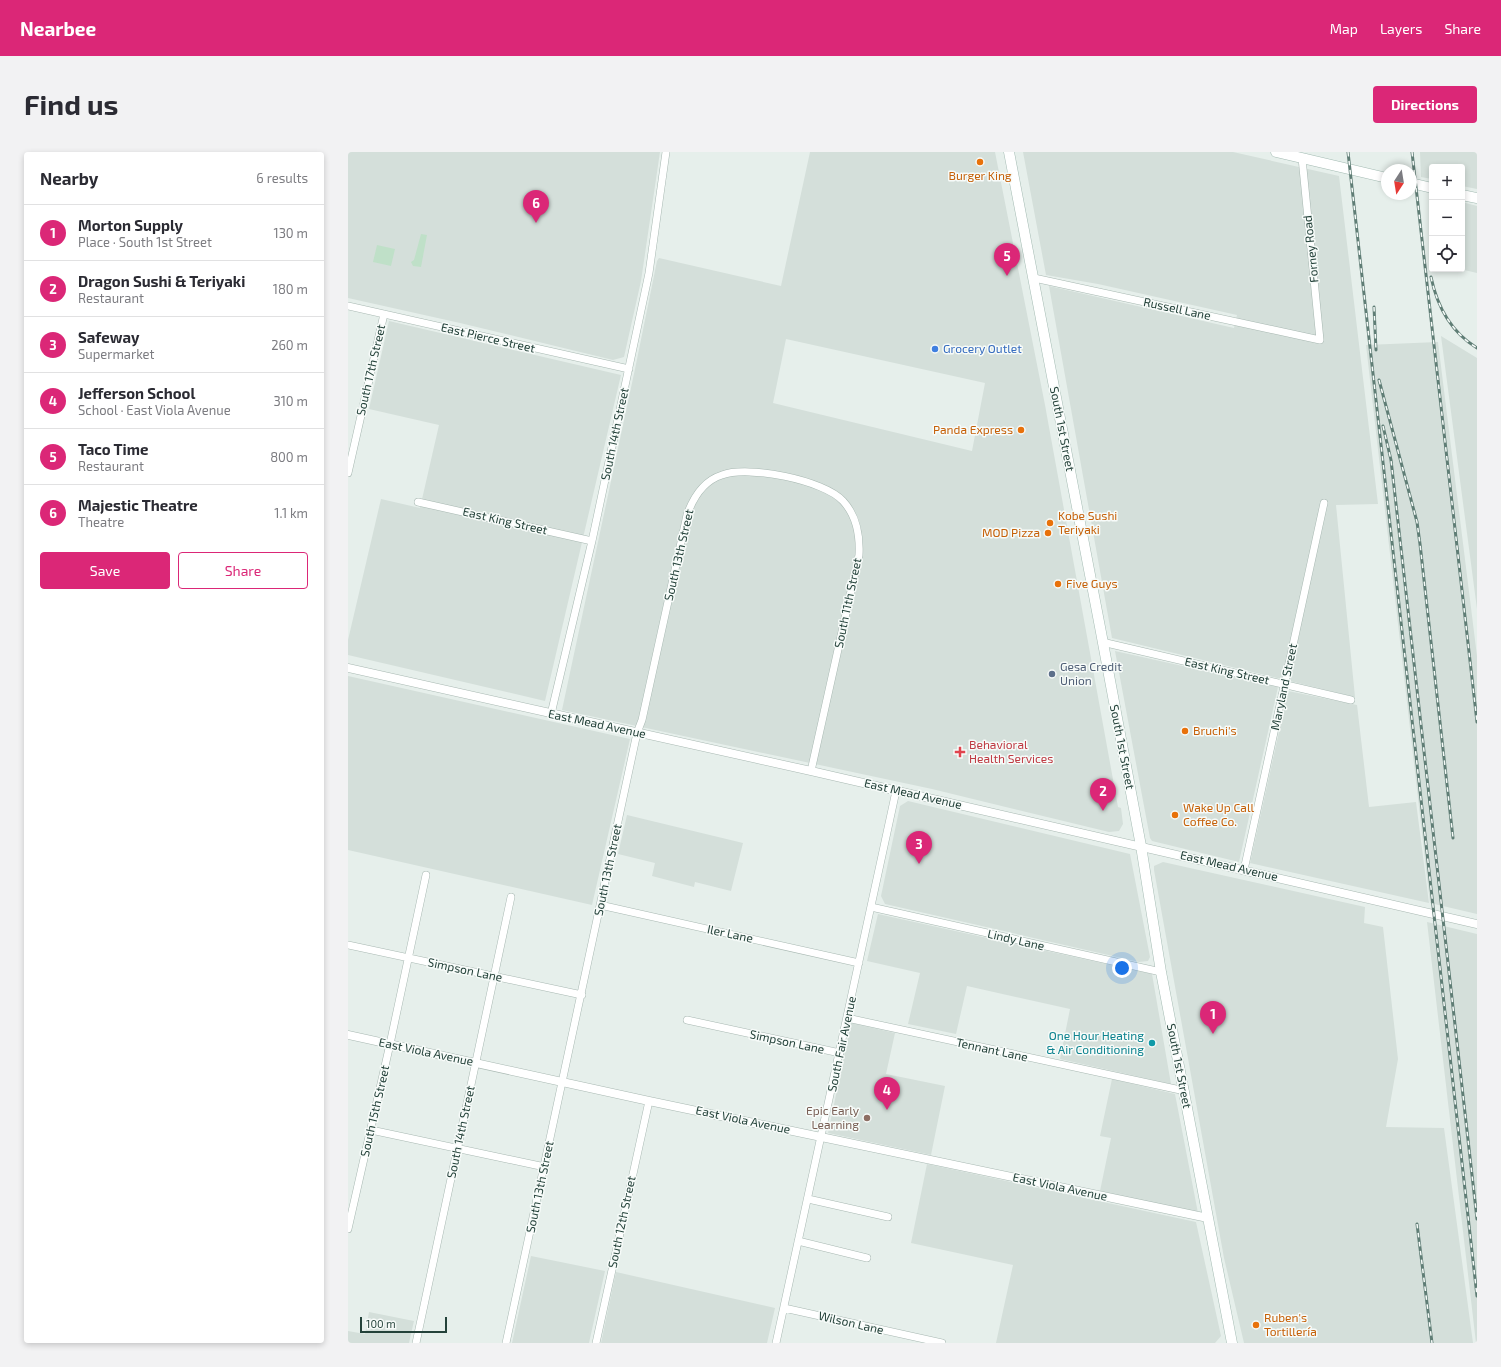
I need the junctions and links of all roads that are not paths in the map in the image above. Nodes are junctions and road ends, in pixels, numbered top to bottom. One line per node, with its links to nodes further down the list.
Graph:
1 (666, 152): 14 (street, South 14th Street)
2 (1009, 152): 10 (main road, South 1st Street)
3 (1276, 152): 4 (main road)
4 (1302, 158): 5 (main road); 13 (street, Forney Road)
5 (1381, 177)
6 (1417, 185): 7 (main road)
7 (1429, 187)
8 (1465, 196): 9 (main road)
9 (1477, 198)
10 (1034, 278): 13 (street, Russell Lane); 20 (main road, South 1st Street)
11 (348, 306): 12 (street, East Pierce Street)
12 (384, 314): 14 (street, East Pierce Street); 15 (street, South 17th Street)
13 (1320, 340)
14 (629, 369): 19 (street, South 14th Street)
15 (348, 473)
16 (784, 477): 25 (street, South 13th Street); 26 (street, South 11th Street)
17 (418, 502): 19 (street, East King Street)
18 (1324, 503): 22 (street, Maryland Street)
19 (592, 541): 24 (street, South 14th Street)
20 (1102, 642): 22 (street, East King Street); 28 (main road, South 1st Street)
21 (348, 668): 24 (street, East Mead Avenue)
22 (1284, 685): 23 (street, East King Street); 29 (street, Maryland Street)
23 (1351, 700)
24 (551, 714): 25 (street, East Mead Avenue)
25 (638, 733): 26 (street, East Mead Avenue); 32 (street, South 13th Street)
26 (811, 771): 27 (street, East Mead Avenue)
27 (896, 791): 28 (street, East Mead Avenue); 33 (street, South Fair Avenue)
28 (1141, 846): 29 (street, East Mead Avenue); 38 (main road, South 1st Street)
29 (1244, 870): 34 (street, East Mead Avenue)
30 (426, 874): 36 (street, South 15th Street)
31 (511, 897): 39 (street, South 14th Street)
32 (600, 905): 37 (street, Iler Lane); 40 (street, South 13th Street)
33 (871, 907): 37 (street, South Fair Avenue); 38 (street, Lindy Lane)
34 (1477, 924)
35 (348, 945): 36 (street, Simpson Lane)
36 (409, 958): 39 (street, Simpson Lane); 44 (street, South 15th Street)
37 (859, 963): 41 (street, South Fair Avenue)
38 (1161, 972): 48 (main road, South 1st Street)
39 (494, 976): 40 (street, Simpson Lane); 46 (street, South 14th Street)
40 (582, 995): 47 (street, South 13th Street)
41 (847, 1018): 45 (street, South Fair Avenue); 48 (street, Tennant Lane)
42 (687, 1020): 45 (street, Simpson Lane)
43 (348, 1035): 44 (street, East Viola Avenue)
44 (390, 1044): 46 (street, East Viola Avenue); 50 (street, South 15th Street)
45 (840, 1053): 51 (street, South Fair Avenue)
46 (476, 1063): 47 (street, East Viola Avenue); 52 (street, South 14th Street)
47 (563, 1082): 49 (street, East Viola Avenue); 53 (street, South 13th Street)
48 (1184, 1092): 56 (main road, South 1st Street)
49 (649, 1101): 51 (street, East Viola Avenue); 64 (street, South 12th Street)
50 (371, 1130): 52 (street); 57 (street, South 15th Street)
51 (822, 1137): 54 (street, South Fair Avenue); 56 (street, East Viola Avenue)
52 (458, 1148): 53 (street); 62 (street, South 14th Street)
53 (545, 1167): 63 (street, South 13th Street)
54 (808, 1199): 55 (street); 58 (street, South Fair Avenue)
55 (888, 1217)
56 (1208, 1218): 61 (main road, South 1st Street)
57 (348, 1229)
58 (798, 1241): 59 (street); 60 (street, South Fair Avenue)
59 (867, 1258)
60 (784, 1308): 65 (street, South Fair Avenue); 66 (street, Wilson Lane)
61 (1230, 1342)
62 (416, 1343)
63 (506, 1343)
64 (596, 1343)
65 (776, 1343)
66 (942, 1343)

